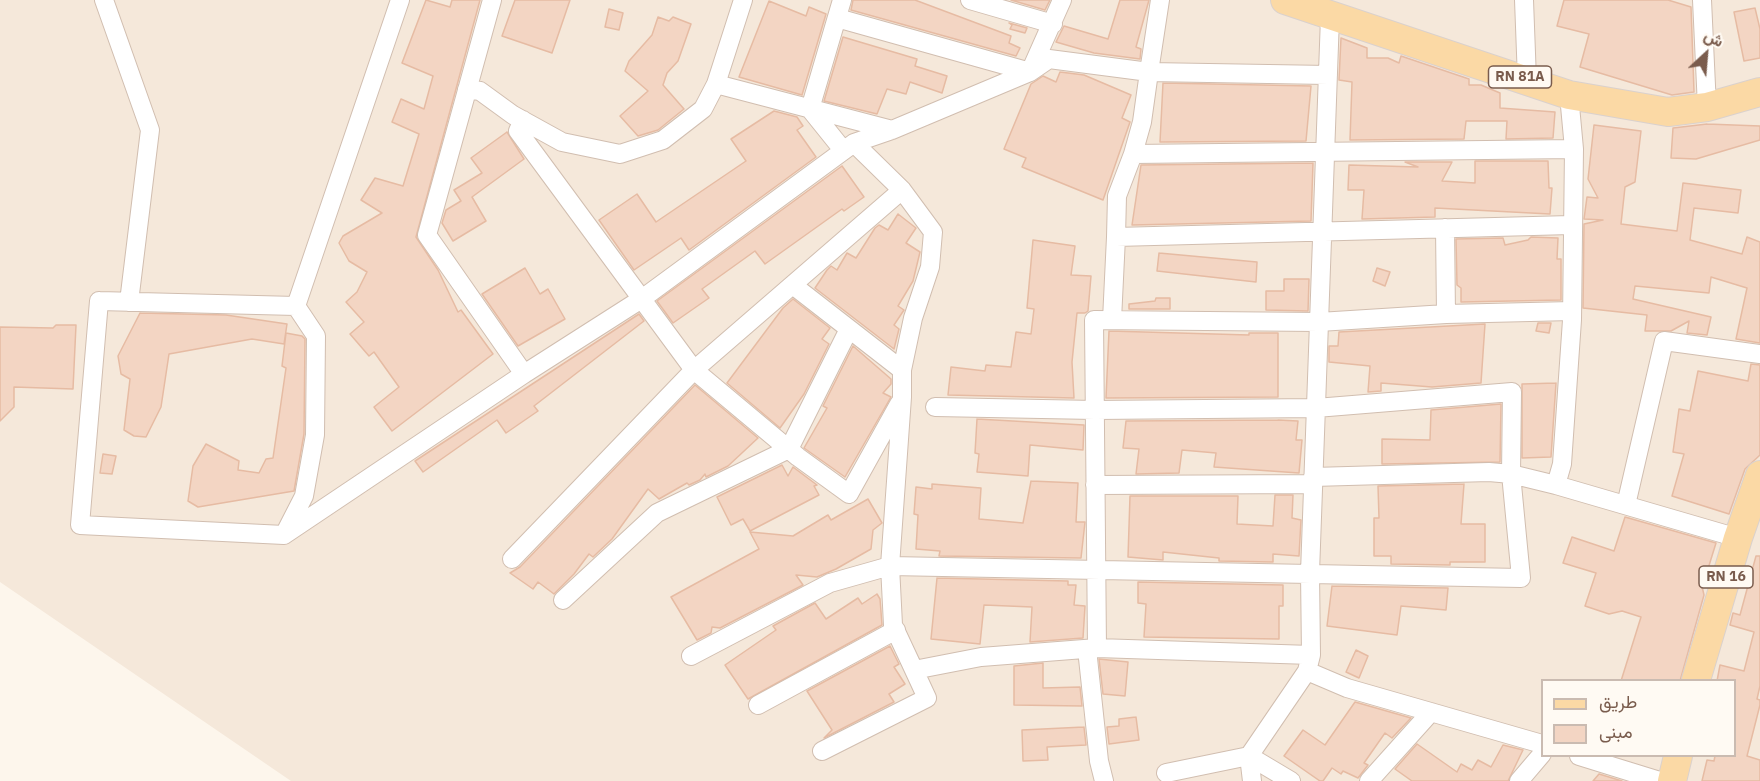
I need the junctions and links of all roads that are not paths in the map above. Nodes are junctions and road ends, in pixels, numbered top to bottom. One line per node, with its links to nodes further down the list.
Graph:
1 (104, 0): 37 (street)
2 (400, 0): 38 (street)
3 (492, 0): 19 (street)
4 (743, 0): 18 (street)
5 (970, 0): 13 (street)
6 (1062, 0): 13 (street)
7 (1160, 0): 15 (street)
8 (1285, 0): 12 (main road, RN 81A)
9 (1524, 0): 17 (street)
10 (1702, 0): 22 (street)
11 (839, 9): 14 (street); 23 (street)
12 (1330, 17): 16 (street); 17 (main road, RN 81A)
13 (1053, 24): 14 (street)
14 (1030, 72): 15 (street); 25 (street)
15 (1149, 72): 16 (street); 29 (street)
16 (1328, 75): 28 (street)
17 (1527, 80): 21 (main road, RN 81A)
18 (716, 84): 23 (street); 24 (street)
19 (467, 89): 24 (street); 47 (street)
20 (1760, 92): 22 (main road, RN 81A)
21 (1569, 95): 22 (main road, RN 81A); 27 (street)
22 (1707, 107)
23 (810, 109): 25 (street); 26 (street)
24 (523, 120): 36 (street)
25 (892, 130): 26 (street)
26 (848, 147): 30 (street); 36 (street)
27 (1574, 149): 28 (street); 31 (street)
28 (1325, 150): 29 (street); 33 (street)
29 (1133, 154): 34 (street)
30 (902, 190): 35 (street); 46 (street)
31 (1571, 225): 32 (street); 39 (street)
32 (1445, 228): 33 (street); 40 (street)
33 (1322, 231): 34 (street); 42 (street)
34 (1116, 237): 41 (street)
35 (794, 286): 43 (street); 45 (street)
36 (643, 298): 45 (street); 47 (street)
37 (129, 302): 38 (street); 59 (street)
38 (296, 306): 59 (street)
39 (1572, 312): 40 (street); 57 (street)
40 (1446, 314): 42 (street)
41 (1112, 320): 42 (street); 51 (street)
42 (1319, 322): 50 (street)
43 (849, 329): 46 (street); 52 (street)
44 (1760, 354): 58 (street)
45 (694, 370): 52 (street); 61 (street)
46 (902, 370): 48 (street)
47 (524, 374): 59 (street)
48 (902, 398): 52 (street); 62 (street)
49 (935, 407): 51 (street)
50 (1316, 408): 51 (street); 53 (street); 55 (street)
51 (1095, 410): 56 (street)
52 (789, 449): 65 (street)
53 (1511, 474): 55 (street); 57 (street); 64 (street)
54 (1760, 475): 60 (main road, RN 16)
55 (1313, 481): 56 (street); 64 (street)
56 (1095, 484): 63 (street)
57 (1556, 485): 58 (street)
58 (1626, 505): 60 (street)
59 (284, 535)
60 (1737, 538): 71 (main road, RN 16)
61 (512, 559)
62 (890, 566): 63 (street); 66 (street); 68 (street)
63 (1096, 568): 64 (street); 67 (street)
64 (1310, 573): 69 (street)
65 (563, 600)
66 (896, 630): 70 (street); 72 (street)
67 (1092, 649): 69 (street); 70 (street); 81 (street)
68 (691, 656)
69 (1309, 663): 73 (street); 80 (street)
70 (914, 670): 75 (street)
71 (1697, 679)
72 (758, 705)
73 (1431, 712): 74 (street); 83 (street)
74 (1541, 744)
75 (822, 751)
76 (1541, 755): 84 (street)
77 (1582, 757): 85 (street)
78 (1677, 757): 85 (main road)
79 (1167, 773): 80 (street)
80 (1250, 773): 82 (street)
81 (1104, 781)
82 (1291, 781)
83 (1369, 781)
84 (1519, 781)
85 (1662, 781)

